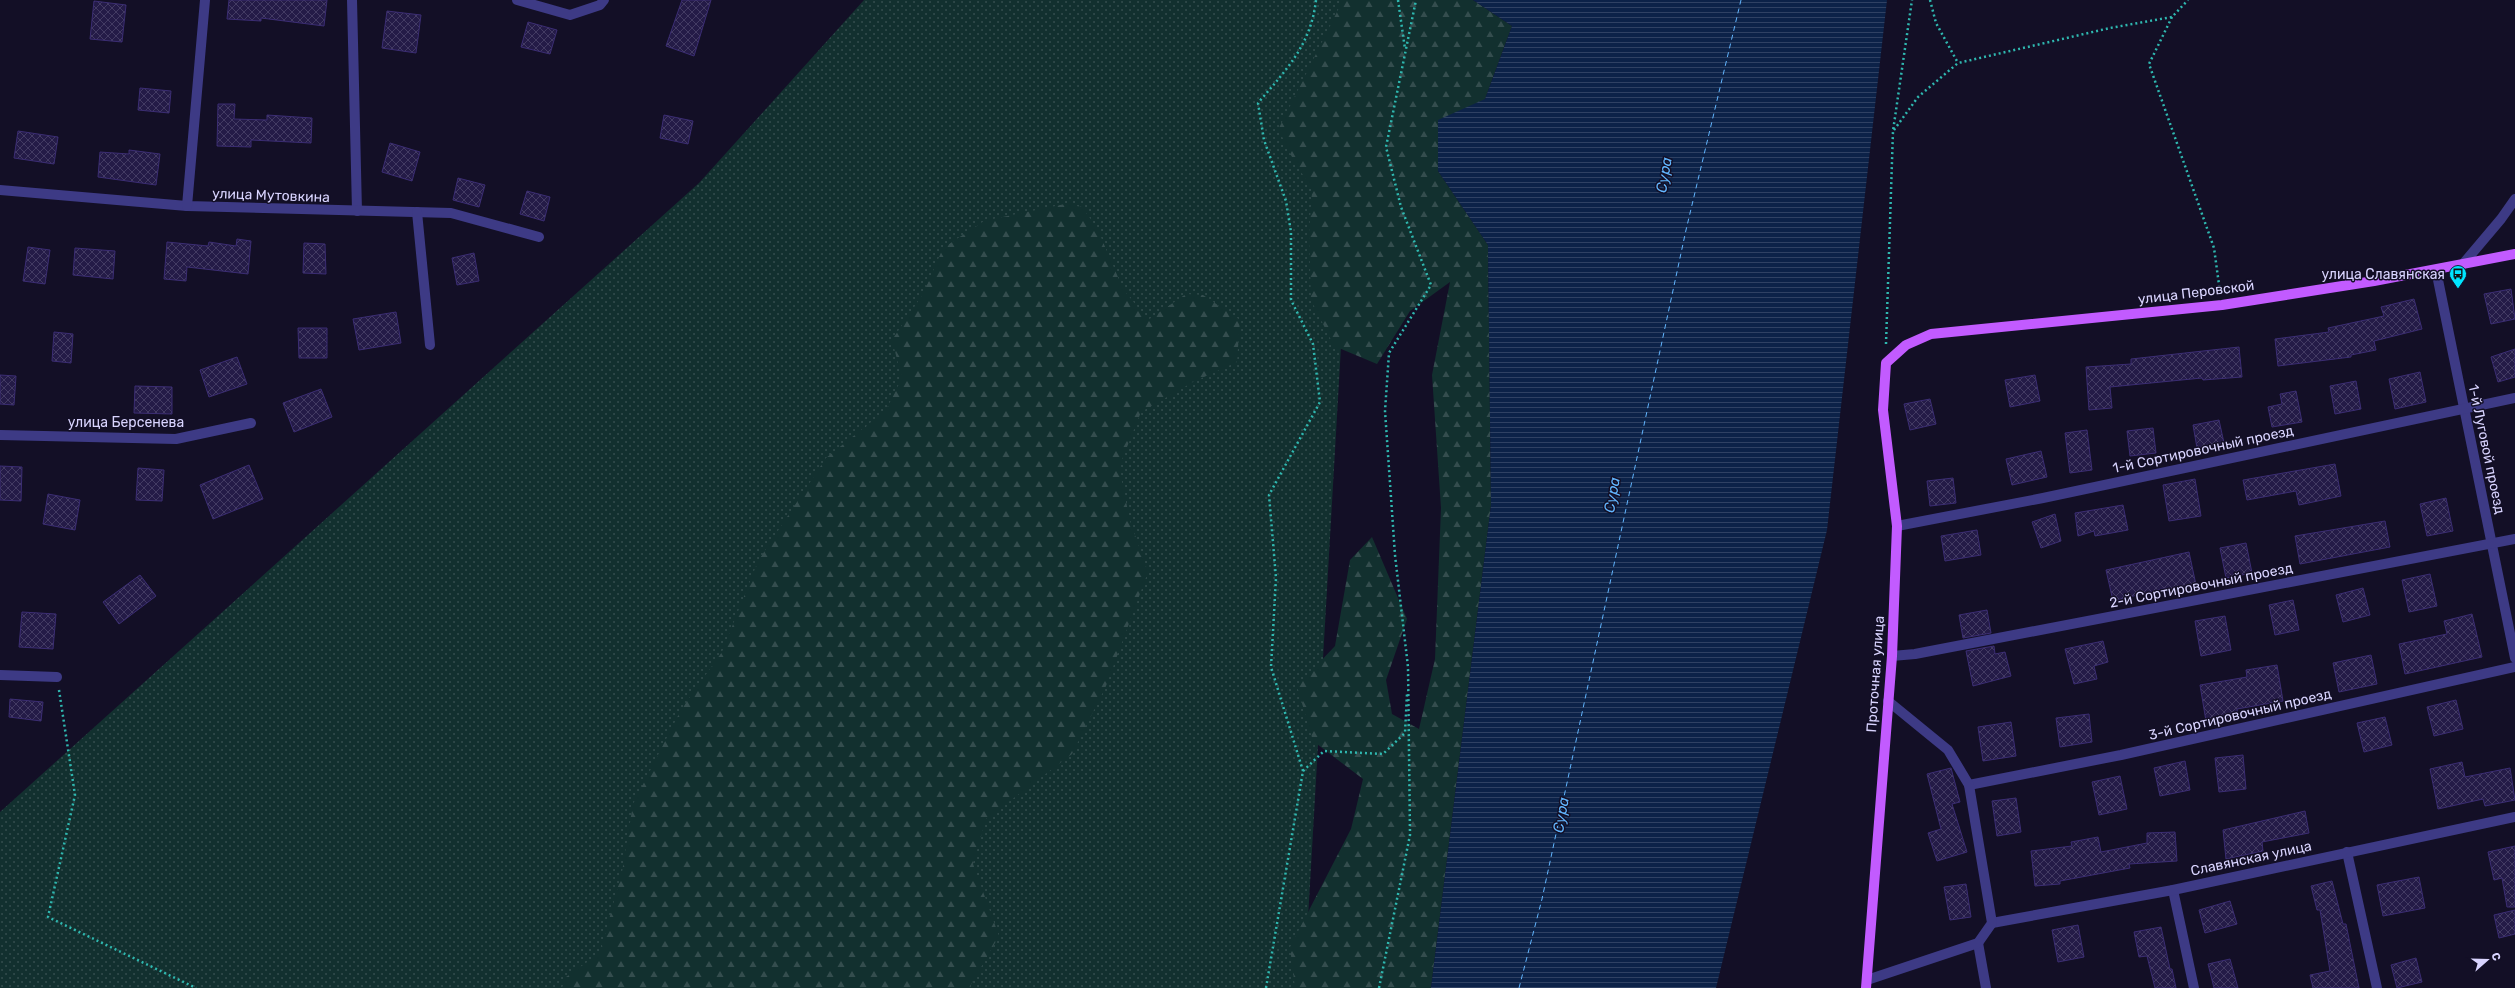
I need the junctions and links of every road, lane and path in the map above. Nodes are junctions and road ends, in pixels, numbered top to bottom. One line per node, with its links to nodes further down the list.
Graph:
1 (205, 0): 17 (street)
2 (352, 0): 18 (street)
3 (517, 0): 4 (street)
4 (604, 0)
5 (1316, 0): 41 (path)
6 (1398, 0): 12 (path)
7 (1416, 0): 12 (path)
8 (1912, 0): 14 (path)
9 (1930, 0): 13 (path)
10 (2188, 0): 11 (path)
11 (2172, 17): 13 (path); 24 (path)
12 (1405, 52): 36 (path)
13 (1958, 63): 14 (path)
14 (1893, 131): 26 (path)
15 (0, 190): 17 (street, улица Мутовкина)
16 (2515, 199): 22 (street)
17 (187, 206): 18 (street, улица Мутовкина)
18 (357, 211): 19 (street, улица Мутовкина)
19 (417, 212): 20 (street, улица Мутовкина); 25 (street)
20 (539, 237)
21 (2515, 254): 22 (main road, улица Перовской)
22 (2463, 264): 23 (main road, улица Перовской)
23 (2436, 270): 24 (main road, улица Перовской); 28 (street, 1-й Луговой проезд)
24 (2222, 305): 26 (main road, улица Перовской)
25 (430, 345)
26 (1886, 363): 31 (main road, Проточная улица)
27 (2515, 398): 28 (street, 1-й Сортировочный проезд)
28 (2464, 408): 31 (street, 1-й Сортировочный проезд); 33 (street, 1-й Луговой проезд)
29 (251, 423): 30 (street, улица Берсенева)
30 (0, 435)
31 (1897, 526): 34 (main road, Проточная улица)
32 (2515, 539): 33 (street, 2-й Сортировочный проезд)
33 (2492, 544): 34 (street, 2-й Сортировочный проезд); 35 (street, 1-й Луговой проезд)
34 (1892, 656): 40 (main road, Проточная улица)
35 (2515, 658)
36 (1408, 667): 41 (path); 51 (path)
37 (2515, 667): 42 (street, 3-й Сортировочный проезд)
38 (0, 675): 39 (street)
39 (57, 677): 49 (path)
40 (1888, 701): 42 (street); 48 (main road, Проточная улица)
41 (1303, 771): 50 (path)
42 (1969, 785): 46 (street)
43 (2515, 817): 44 (street, Славянская улица)
44 (2347, 852): 45 (street, Славянская улица); 54 (street)
45 (2173, 890): 46 (street, Славянская улица); 53 (street)
46 (1992, 923): 47 (street)
47 (1978, 942): 48 (street); 52 (street)
48 (1866, 984)
49 (196, 988)
50 (1266, 988)
51 (1379, 988)
52 (1986, 988)
53 (2194, 988)
54 (2377, 988)

